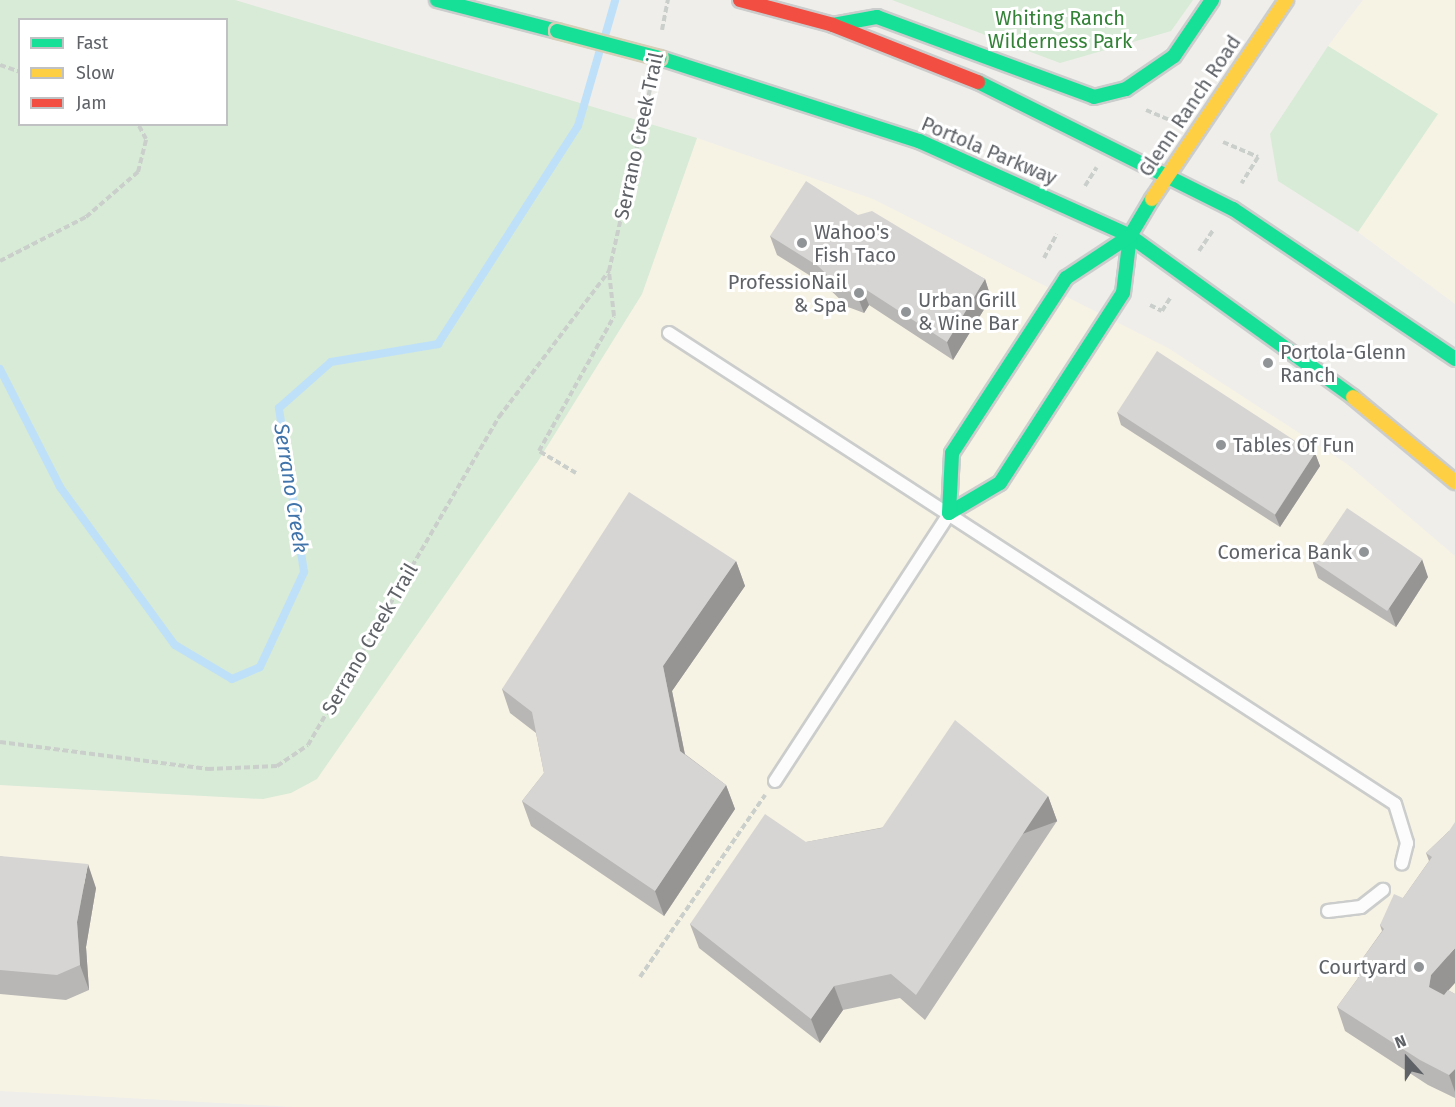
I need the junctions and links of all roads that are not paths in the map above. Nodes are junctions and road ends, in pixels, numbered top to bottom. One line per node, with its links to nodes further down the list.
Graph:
1 (437, 0): 7 (main road, Portola Parkway, bridge)
2 (740, 0): 5 (main road)
3 (1212, 0): 5 (main road)
4 (1286, 0): 6 (main road, Glenn Ranch Road)
5 (833, 25): 6 (main road)
6 (1166, 175): 7 (main road, Glenn Ranch Road); 9 (main road)
7 (1130, 236): 10 (main road, Portola Parkway); 11 (main road); 11 (main road)
8 (669, 333): 11 (lane)
9 (1455, 359)
10 (1455, 482)
11 (949, 513): 12 (lane); 13 (lane)
12 (775, 781)
13 (1402, 863)
14 (1383, 890): 15 (lane)
15 (1328, 911)

